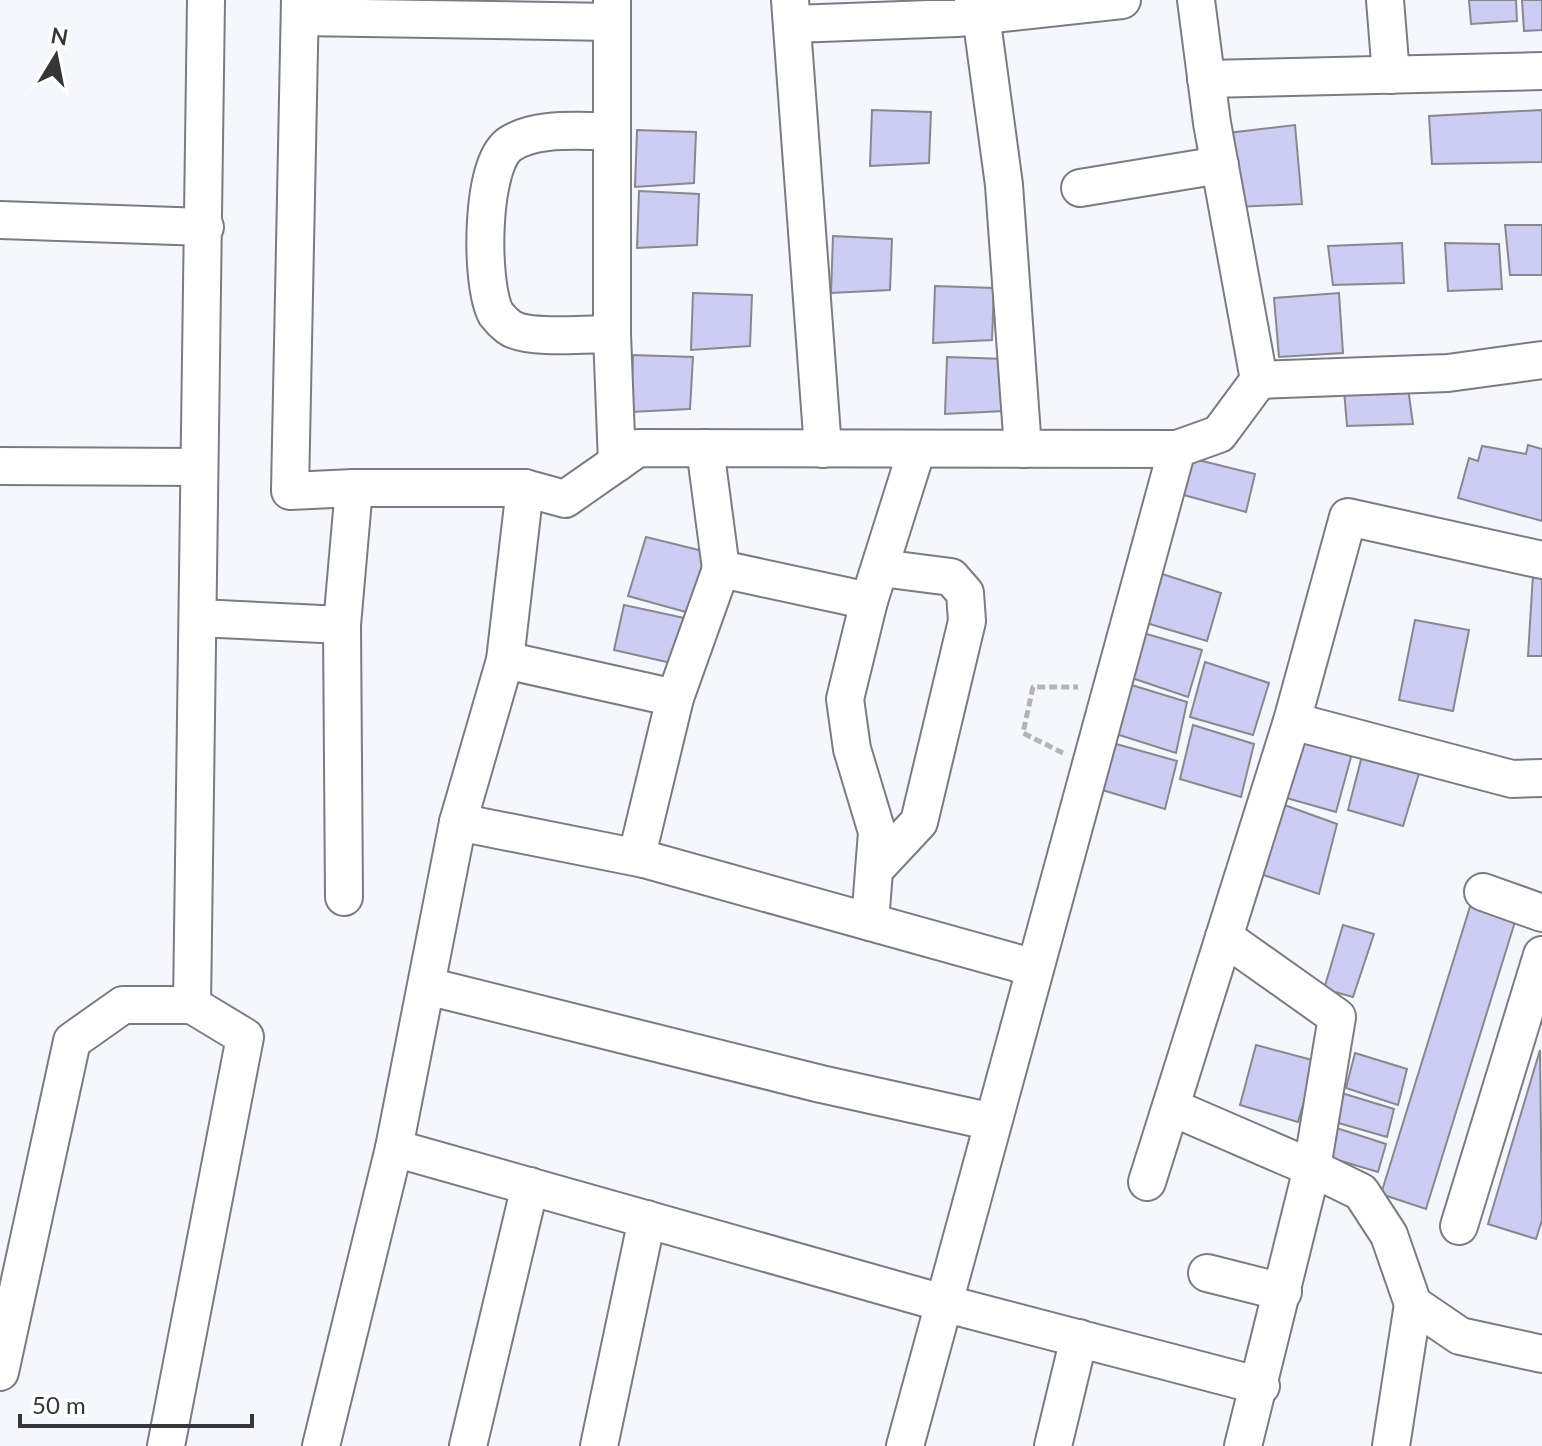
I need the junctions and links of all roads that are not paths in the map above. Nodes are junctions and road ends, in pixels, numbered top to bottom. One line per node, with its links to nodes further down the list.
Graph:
1 (206, 0): 16 (street)
2 (1122, 0): 8 (street)
3 (1196, 0): 11 (street)
4 (1385, 0): 10 (street)
5 (300, 8): 6 (street); 28 (street)
6 (612, 11): 12 (street)
7 (792, 12): 8 (street); 21 (street)
8 (981, 15): 23 (street)
9 (1542, 71): 10 (street)
10 (1391, 75): 11 (street)
11 (1206, 79): 13 (street)
12 (612, 131): 17 (street); 17 (street)
13 (1220, 165): 14 (street); 19 (street)
14 (1080, 188)
15 (0, 220): 16 (street)
16 (205, 227): 27 (street)
17 (612, 334): 25 (street)
18 (1542, 360): 19 (street)
19 (1259, 380): 24 (street)
20 (705, 448): 21 (street); 25 (street); 32 (street)
21 (823, 449): 22 (street)
22 (917, 449): 23 (street); 31 (street)
23 (1023, 449): 24 (street)
24 (1177, 449): 49 (street)
25 (617, 463): 29 (street)
26 (0, 466): 27 (street)
27 (199, 467): 34 (street)
28 (354, 488): 29 (street); 35 (street)
29 (525, 488): 36 (street)
30 (1542, 560): 38 (street)
31 (881, 568): 33 (street); 42 (street)
32 (721, 569): 33 (street); 37 (street)
33 (869, 601): 42 (street)
34 (198, 618): 35 (street); 51 (street)
35 (342, 625): 44 (street)
36 (505, 660): 37 (street); 40 (street)
37 (675, 698): 41 (street)
38 (1292, 721): 39 (street); 47 (street)
39 (1542, 778)
40 (458, 822): 41 (street); 50 (street)
41 (644, 859): 46 (street)
42 (876, 868): 46 (street)
43 (1483, 892): 45 (street)
44 (344, 897)
45 (1542, 913)
46 (870, 922): 49 (street)
47 (1224, 937): 52 (street); 55 (street)
48 (1542, 955): 59 (street)
49 (1035, 968): 53 (street)
50 (427, 986): 53 (street); 54 (street)
51 (192, 1005): 66 (street); 68 (street)
52 (1171, 1107): 55 (street); 56 (street)
53 (993, 1122): 62 (street)
54 (394, 1148): 57 (street); 69 (street)
55 (1312, 1168): 61 (street); 63 (street)
56 (1147, 1182)
57 (530, 1186): 58 (street); 70 (street)
58 (647, 1219): 62 (street); 71 (street)
59 (1459, 1226)
60 (1207, 1273): 61 (street)
61 (1283, 1292): 67 (street)
62 (943, 1303): 64 (street); 72 (street)
63 (1413, 1304): 65 (street); 75 (street)
64 (1079, 1338): 67 (street); 73 (street)
65 (1542, 1354)
66 (0, 1372)
67 (1261, 1386): 74 (street)
68 (166, 1446)
69 (321, 1446)
70 (468, 1446)
71 (599, 1446)
72 (905, 1446)
73 (1053, 1446)
74 (1243, 1446)
75 (1391, 1446)

